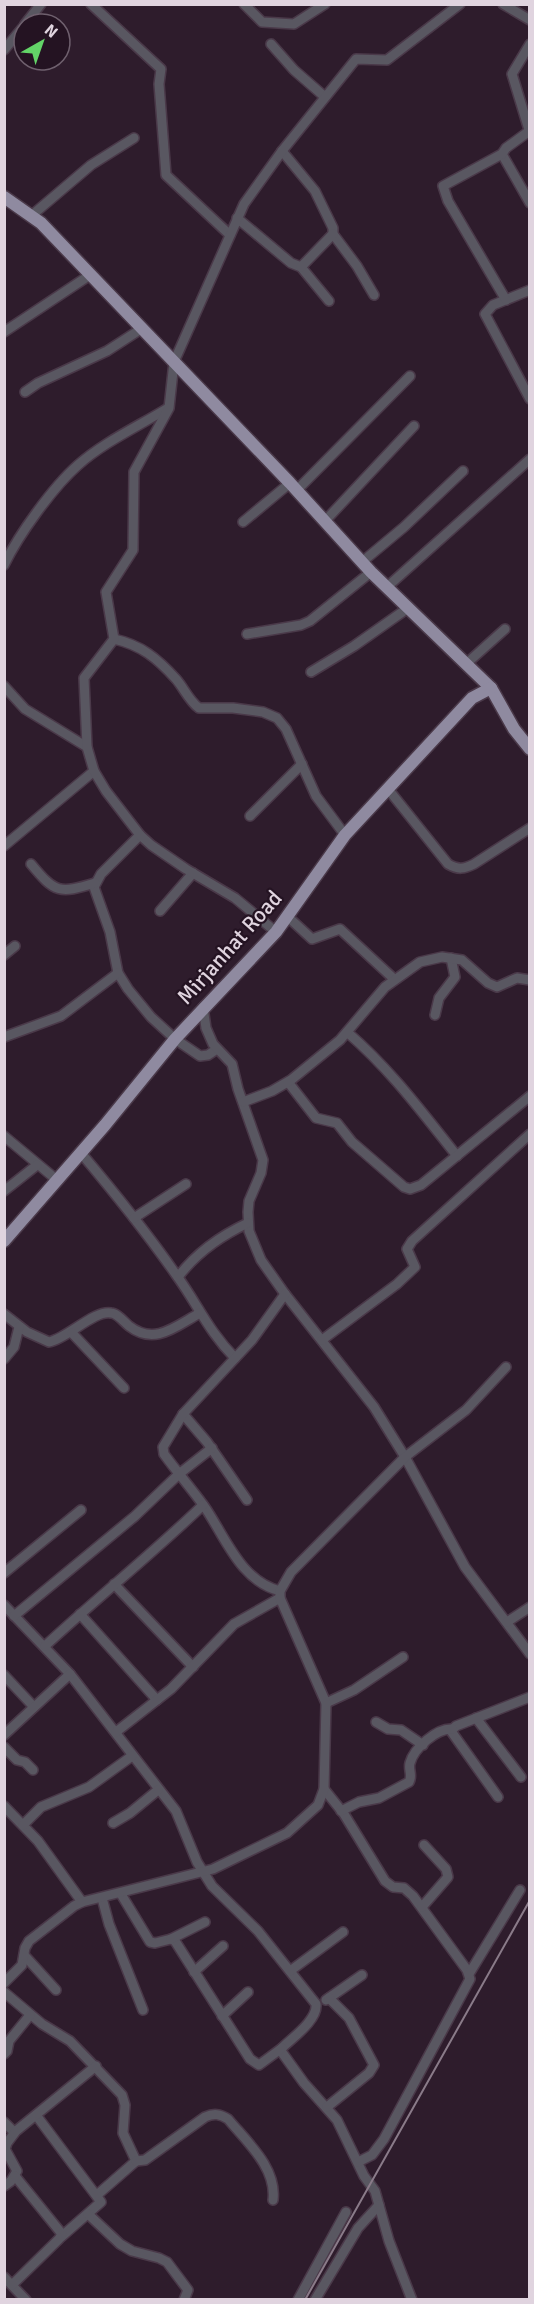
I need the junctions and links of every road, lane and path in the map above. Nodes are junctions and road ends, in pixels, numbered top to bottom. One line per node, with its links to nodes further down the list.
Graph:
1 (91, 4): 19 (street)
2 (244, 4): 3 (street)
3 (325, 4)
4 (460, 4): 9 (street)
5 (503, 4): 6 (street)
6 (530, 20)
7 (271, 44): 9 (street)
8 (530, 44): 10 (street)
9 (325, 97): 12 (street)
10 (529, 132): 13 (street)
11 (134, 138): 16 (street)
12 (282, 151): 17 (street); 18 (street)
13 (502, 154): 15 (street); 24 (street)
14 (4, 197): 16 (main road)
15 (530, 203)
16 (31, 216): 21 (main road)
17 (237, 218): 19 (street); 20 (street)
18 (333, 234): 20 (street); 23 (street)
19 (230, 235): 28 (street)
20 (301, 267): 25 (street)
21 (90, 275): 26 (main road); 27 (street)
22 (530, 290): 24 (street)
23 (374, 295)
24 (506, 300): 31 (street)
25 (329, 301)
26 (141, 329): 28 (main road); 30 (street)
27 (4, 332)
28 (174, 362): 32 (street); 36 (main road)
29 (410, 376): 36 (street)
30 (25, 392)
31 (530, 399)
32 (169, 408): 39 (street); 45 (street)
33 (414, 426): 37 (street)
34 (530, 459): 41 (street)
35 (463, 471): 40 (street)
36 (293, 486): 37 (main road); 38 (street)
37 (325, 521): 40 (main road)
38 (243, 522)
39 (4, 565)
40 (367, 567): 41 (main road); 44 (street)
41 (387, 587): 42 (main road)
42 (408, 608): 46 (main road); 47 (street)
43 (505, 629): 46 (street)
44 (247, 634)
45 (114, 639): 50 (street); 52 (street)
46 (466, 664): 49 (main road)
47 (311, 672)
48 (4, 686): 50 (street)
49 (491, 688): 51 (main road); 54 (main road, Mirjanhat Road)
50 (87, 747): 53 (street)
51 (530, 749)
52 (302, 764): 55 (street); 58 (street)
53 (94, 771): 57 (street); 59 (street)
54 (388, 789): 56 (street); 58 (main road, Mirjanhat Road)
55 (250, 816)
56 (530, 828)
57 (140, 835): 61 (street); 62 (street)
58 (345, 835): 64 (main road, Mirjanhat Road)
59 (4, 846)
60 (31, 864): 62 (street)
61 (193, 873): 63 (street); 65 (street)
62 (95, 883): 69 (street)
63 (160, 911)
64 (287, 916): 65 (main road, Mirjanhat Road); 70 (street)
65 (276, 932): 72 (main road, Mirjanhat Road)
66 (15, 946): 67 (street)
67 (4, 955)
68 (451, 958): 70 (street); 71 (street); 73 (street)
69 (118, 974): 75 (street); 76 (street)
70 (394, 979): 74 (street)
71 (530, 980)
72 (203, 1007): 76 (main road, Mirjanhat Road); 77 (street)
73 (435, 1015)
74 (347, 1032): 78 (street); 84 (street)
75 (4, 1037)
76 (175, 1040): 77 (street); 83 (main road, Mirjanhat Road)
77 (217, 1049): 80 (street)
78 (288, 1082): 80 (street); 84 (street)
79 (530, 1096): 84 (street)
80 (243, 1101): 90 (street)
81 (530, 1134): 98 (street)
82 (4, 1136): 85 (street)
83 (81, 1153): 86 (main road, Mirjanhat Road); 89 (street)
84 (457, 1156)
85 (37, 1164): 86 (street); 88 (street)
86 (57, 1180): 91 (main road, Mirjanhat Road)
87 (186, 1184): 89 (street)
88 (4, 1191)
89 (134, 1218): 92 (street)
90 (248, 1223): 92 (street); 93 (street)
91 (4, 1241)
92 (178, 1277): 94 (street)
93 (285, 1293): 98 (street); 99 (street)
94 (200, 1313): 97 (street); 99 (street)
95 (4, 1314): 96 (street)
96 (19, 1327): 97 (street); 100 (street)
97 (72, 1333): 102 (street)
98 (322, 1340): 105 (street)
99 (235, 1358): 103 (street)
100 (4, 1359)
101 (506, 1367): 105 (street)
102 (124, 1388)
103 (183, 1414): 104 (street); 106 (street)
104 (212, 1448): 106 (street); 107 (street)
105 (405, 1457): 112 (street); 117 (street)
106 (179, 1474): 108 (street); 116 (street)
107 (247, 1500)
108 (203, 1505): 111 (street); 112 (street)
109 (81, 1510): 110 (street)
110 (4, 1573)
111 (114, 1584): 115 (street); 121 (street)
112 (280, 1595): 121 (street); 126 (street)
113 (4, 1605): 116 (street)
114 (530, 1607): 117 (street)
115 (80, 1614): 118 (street); 125 (street)
116 (14, 1616): 118 (street)
117 (507, 1622): 119 (street)
118 (45, 1646): 122 (street)
119 (530, 1654)
120 (403, 1657): 126 (street)
121 (193, 1667): 125 (street)
122 (70, 1674): 127 (street); 131 (street)
123 (4, 1675): 127 (street)
124 (530, 1697): 128 (street)
125 (157, 1700): 131 (street)
126 (326, 1703): 139 (street)
127 (34, 1707): 132 (street)
128 (476, 1718): 130 (street); 137 (street)
129 (376, 1722): 133 (street)
130 (452, 1729): 133 (street); 140 (street)
131 (116, 1732): 135 (street)
132 (4, 1735)
133 (423, 1745): 142 (street)
134 (4, 1747): 136 (street)
135 (132, 1756): 138 (street); 144 (street)
136 (33, 1770)
137 (522, 1777)
138 (158, 1790): 143 (street); 146 (street)
139 (324, 1790): 142 (street); 146 (street)
140 (498, 1797)
141 (4, 1806): 144 (street)
142 (341, 1811): 151 (street)
143 (113, 1823)
144 (23, 1825): 150 (street)
145 (424, 1845): 151 (street)
146 (202, 1871): 148 (street); 157 (street)
147 (520, 1890): 159 (street)
148 (121, 1894): 149 (street); 154 (street)
149 (102, 1898): 150 (street); 167 (street)
150 (82, 1902): 156 (street)
151 (422, 1907): 159 (street)
152 (205, 1922): 154 (street)
153 (343, 1932): 157 (street)
154 (171, 1938): 158 (street)
155 (223, 1946): 158 (street)
156 (24, 1955): 161 (street); 162 (street)
157 (290, 1971): 166 (street)
158 (194, 1972): 169 (street)
159 (469, 1974): 178 (street)
160 (362, 1975): 165 (street)
161 (4, 1983)
162 (56, 1990)
163 (4, 1992): 168 (street)
164 (248, 1992): 169 (street)
165 (329, 1998): 166 (street); 173 (street)
166 (317, 2007): 170 (street)
167 (143, 2010)
168 (30, 2015): 171 (street); 172 (street)
169 (222, 2016): 170 (street)
170 (282, 2048): 173 (street)
171 (4, 2054)
172 (96, 2066): 174 (street); 177 (street)
173 (327, 2107): 178 (street)
174 (36, 2115): 176 (street); 181 (street)
175 (4, 2122): 176 (street)
176 (14, 2132): 179 (street)
177 (135, 2161): 181 (street); 182 (street)
178 (358, 2162): 183 (street)
179 (15, 2176): 180 (street); 186 (street)
180 (4, 2186)
181 (96, 2195): 185 (street)
182 (273, 2200)
183 (379, 2205): 192 (street); 193 (street)
184 (346, 2212): 191 (street)
185 (88, 2214): 186 (street); 190 (street)
186 (61, 2237): 188 (street)
187 (4, 2277): 188 (street)
188 (12, 2285): 189 (street)
189 (26, 2300)
190 (184, 2300)
191 (298, 2300)
192 (315, 2300)
193 (412, 2300)

